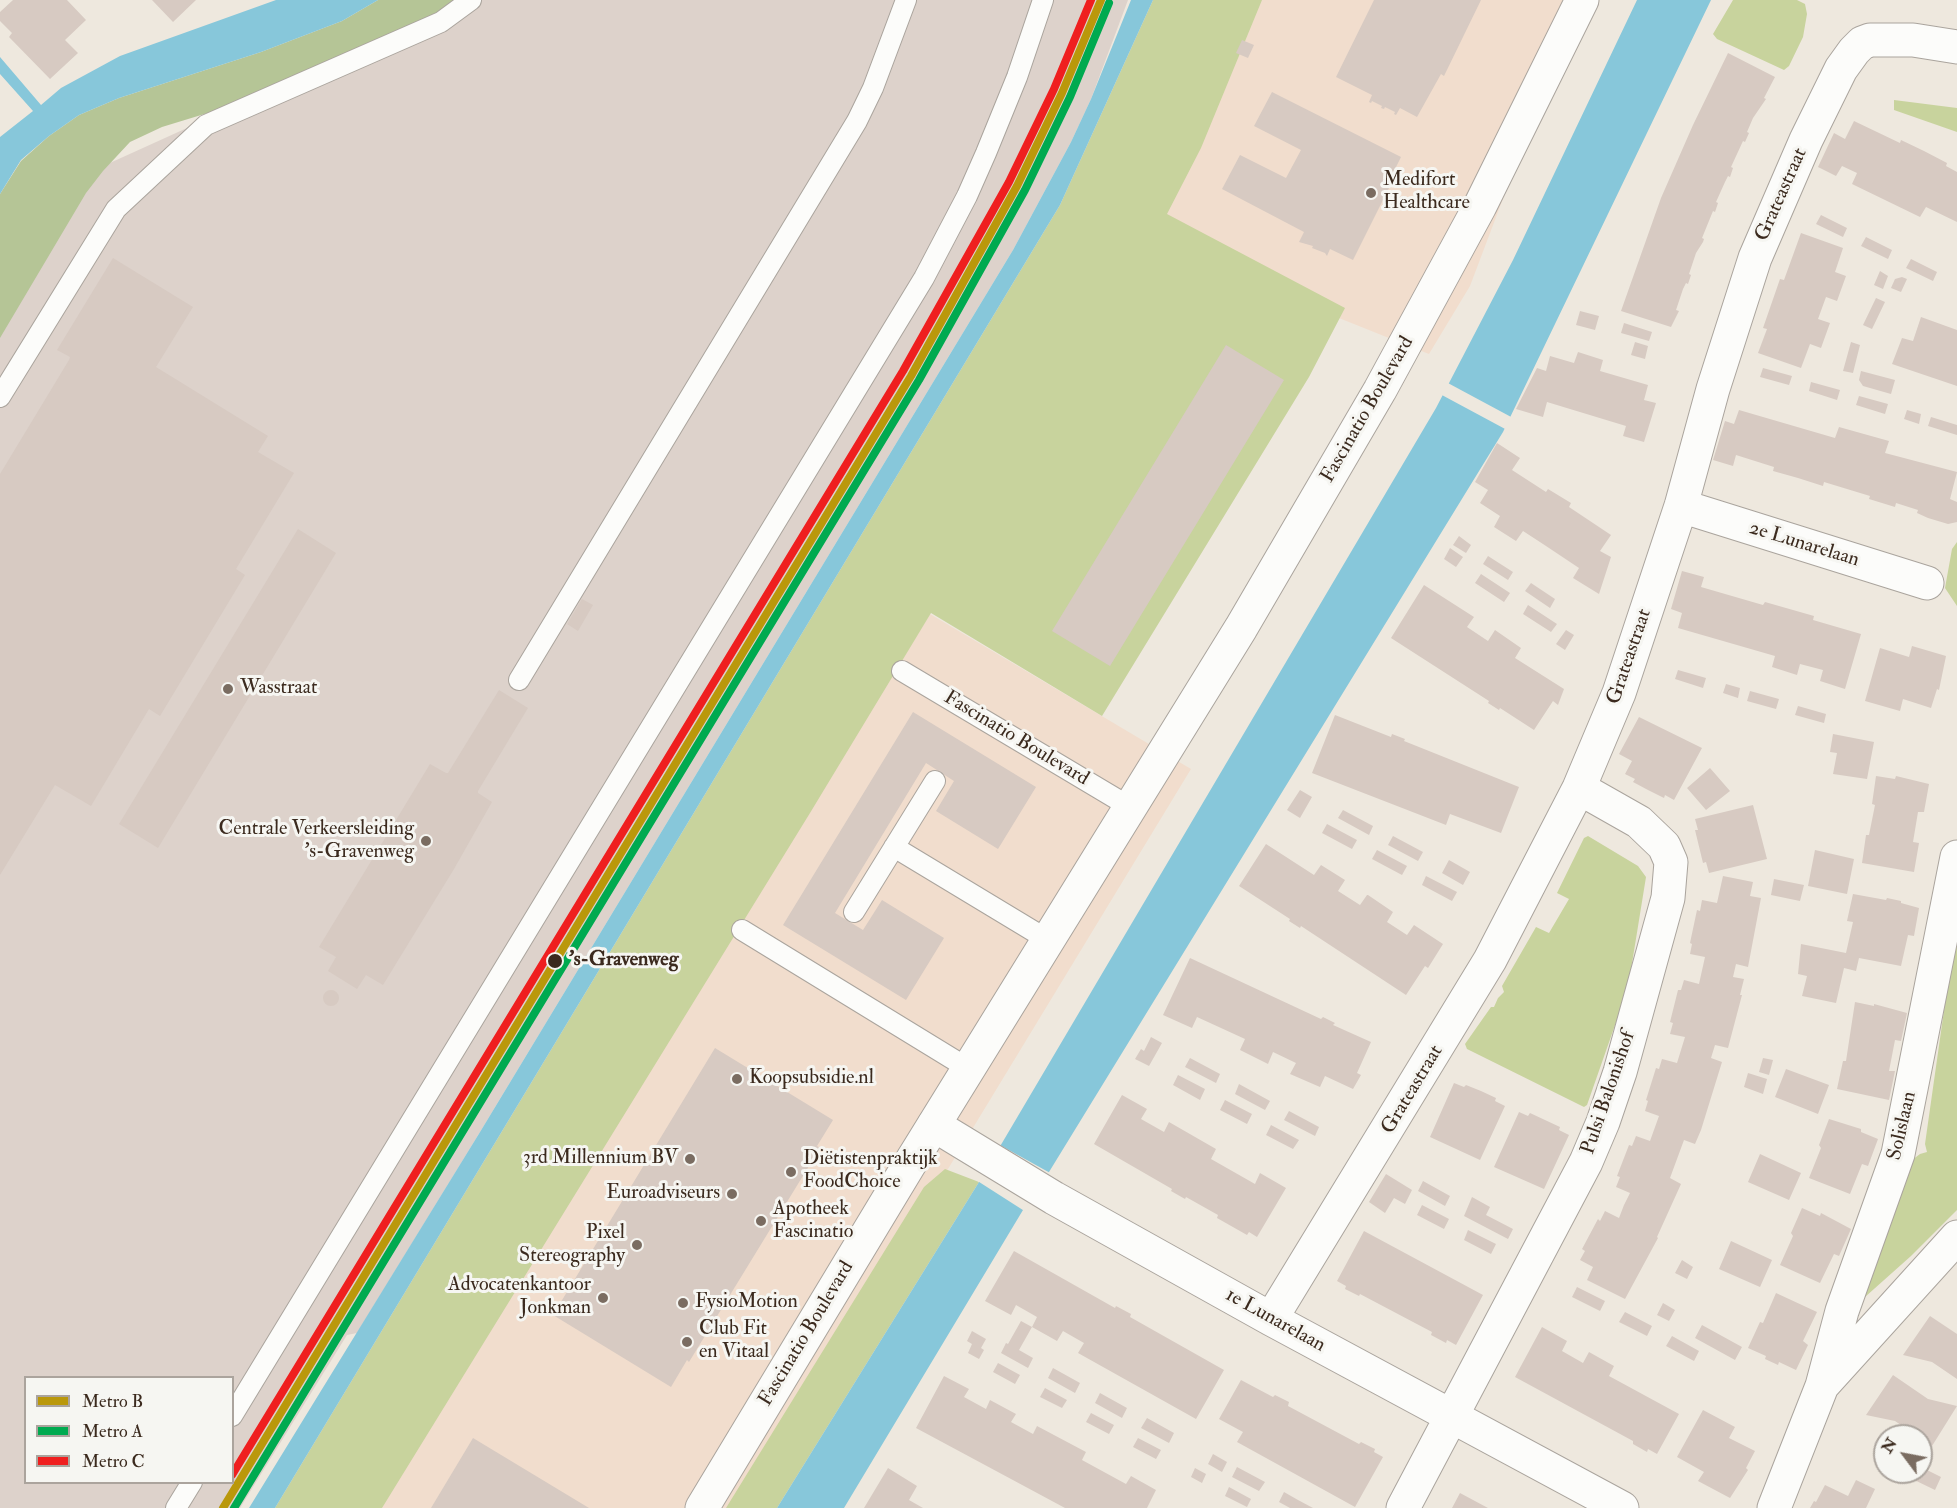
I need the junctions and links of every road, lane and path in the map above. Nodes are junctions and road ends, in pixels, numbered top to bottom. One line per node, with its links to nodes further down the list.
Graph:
1 (471, 0): 6 (lane)
2 (906, 0): 10 (lane)
3 (1043, 0): 24 (lane)
4 (1582, 0): 13 (street, Fascinatio Boulevard)
5 (1957, 47): 7 (street, Grateastraat)
6 (0, 397)
7 (1681, 506): 8 (street, 2e Lunarelaan); 12 (street, Grateastraat)
8 (1927, 583)
9 (902, 670): 13 (lane, Fascinatio Boulevard)
10 (519, 680)
11 (934, 781): 14 (lane)
12 (1579, 788): 22 (street, Grateastraat); 25 (street, Pulsi Balonishof)
13 (1130, 807): 18 (street, Fascinatio Boulevard)
14 (894, 847): 16 (lane); 18 (lane)
15 (1957, 857): 23 (street, Solislaan)
16 (854, 912)
17 (742, 930): 19 (lane)
18 (1048, 940): 19 (street, Fascinatio Boulevard)
19 (969, 1068): 20 (street, Fascinatio Boulevard)
20 (934, 1125): 22 (street, 1e Lunarelaan); 28 (street, Fascinatio Boulevard)
21 (1957, 1237): 23 (street, Solislaan)
22 (1271, 1319): 25 (street, 1e Lunarelaan)
23 (1821, 1386): 31 (street, Solislaan)
24 (234, 1413)
25 (1452, 1417): 29 (street, Pulsi Balonishof); 30 (street, 1e Lunarelaan)
26 (191, 1484): 27 (lane)
27 (176, 1508)
28 (702, 1508)
29 (1403, 1508)
30 (1622, 1508)
31 (1774, 1508)

